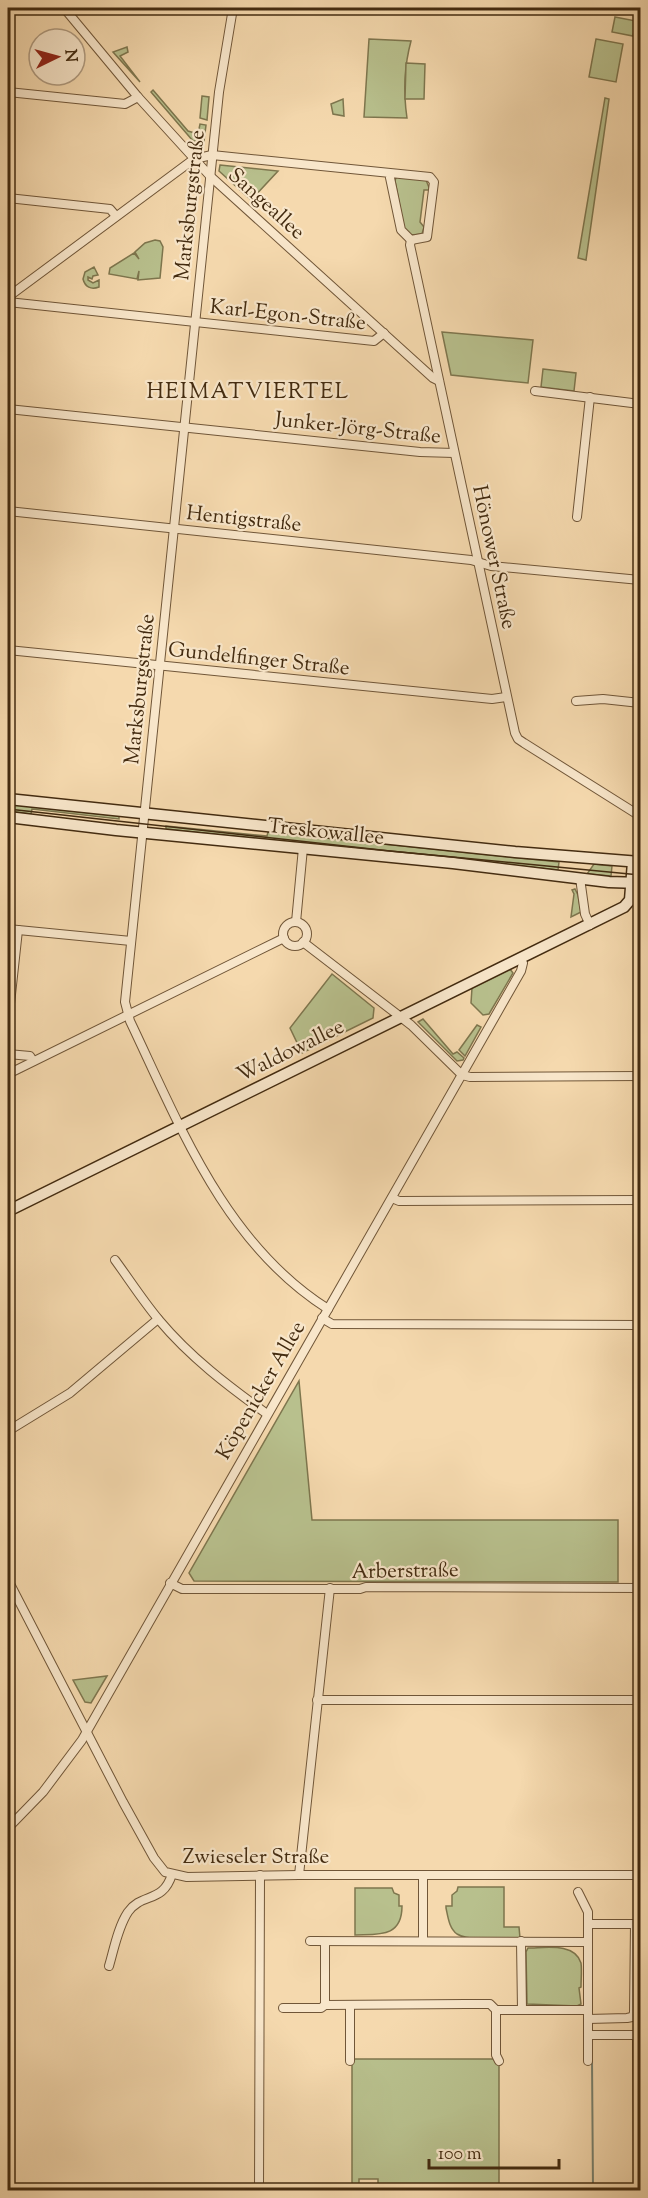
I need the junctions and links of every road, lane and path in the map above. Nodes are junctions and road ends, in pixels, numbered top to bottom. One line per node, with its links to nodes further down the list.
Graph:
1 (64, 8): 4 (street, Sangeallee)
2 (233, 8): 5 (street, Marksburgstraße)
3 (8, 92): 4 (street)
4 (138, 97): 6 (street, Sangeallee)
5 (212, 156): 6 (street); 7 (street); 8 (street, Marksburgstraße)
6 (194, 159): 8 (street, Sangeallee); 10 (street)
7 (389, 173): 11 (street, Hönower Straße); 11 (street)
8 (210, 176): 14 (street, Marksburgstraße); 15 (street, Sangeallee)
9 (8, 198): 10 (street)
10 (117, 216): 12 (street)
11 (411, 240): 16 (street, Hönower Straße)
12 (8, 297)
13 (8, 302): 14 (street, Karl-Egon-Straße)
14 (195, 323): 15 (street, Karl-Egon-Straße); 21 (street, Marksburgstraße)
15 (384, 333): 16 (street, Sangeallee)
16 (439, 381): 22 (street, Hönower Straße)
17 (535, 391): 18 (street)
18 (590, 397): 19 (street); 24 (street)
19 (640, 404)
20 (8, 409): 21 (street, Junker-Jörg-Straße)
21 (184, 427): 22 (street, Junker-Jörg-Straße); 25 (street, Marksburgstraße)
22 (454, 453): 26 (street, Hönower Straße)
23 (8, 511): 25 (street, Hentigstraße)
24 (577, 517)
25 (174, 529): 26 (street, Hentigstraße); 29 (street, Marksburgstraße)
26 (477, 561): 27 (street, Hentigstraße); 30 (street, Hönower Straße)
27 (640, 580)
28 (8, 650): 29 (street, Gundelfinger Straße)
29 (159, 666): 30 (street, Gundelfinger Straße); 34 (street, Marksburgstraße)
30 (506, 697): 35 (street, Hönower Straße)
31 (576, 701): 32 (street)
32 (640, 703)
33 (8, 799): 34 (main road, Treskowallee)
34 (144, 813): 37 (street, Marksburgstraße); 39 (main road, Treskowallee)
35 (640, 816)
36 (8, 817): 37 (main road, Treskowallee)
37 (142, 832): 38 (main road, Treskowallee); 47 (street, Marksburgstraße)
38 (303, 848): 40 (main road, Treskowallee); 42 (street)
39 (637, 862): 41 (main road, Waldowallee)
40 (580, 878): 41 (main road, Treskowallee); 43 (street)
41 (636, 883): 43 (main road, Waldowallee)
42 (296, 922): 46 (street); 48 (street)
43 (590, 924): 49 (main road, Waldowallee)
44 (8, 929): 45 (street)
45 (18, 930): 47 (street); 52 (street)
46 (284, 938): 48 (street); 50 (street)
47 (131, 941): 50 (street, Marksburgstraße)
48 (303, 942): 51 (street)
49 (520, 958): 51 (main road, Waldowallee); 56 (street, Köpenicker Allee)
50 (127, 1014): 54 (street); 58 (street, Marksburgstraße)
51 (400, 1018): 56 (street); 58 (main road, Waldowallee)
52 (8, 1022)
53 (8, 1054): 54 (street)
54 (33, 1061): 55 (street)
55 (8, 1074)
56 (462, 1075): 57 (street); 59 (street, Köpenicker Allee)
57 (640, 1076)
58 (180, 1126): 61 (main road, Waldowallee); 63 (street, Marksburgstraße)
59 (392, 1198): 60 (street); 63 (street, Köpenicker Allee)
60 (640, 1200)
61 (8, 1211)
62 (115, 1260): 65 (street)
63 (328, 1309): 64 (street, Köpenicker Allee)
64 (322, 1318): 66 (street); 67 (street, Köpenicker Allee)
65 (158, 1319): 67 (street); 68 (street)
66 (640, 1324)
67 (267, 1414): 70 (street, Köpenicker Allee)
68 (8, 1431)
69 (8, 1580): 75 (street)
70 (170, 1583): 71 (street, Arberstraße); 75 (street, Köpenicker Allee)
71 (330, 1588): 72 (street, Arberstraße); 73 (street)
72 (640, 1588)
73 (317, 1700): 74 (street); 79 (street)
74 (640, 1700)
75 (87, 1731): 76 (street, Köpenicker Allee); 77 (street)
76 (8, 1828)
77 (172, 1874): 78 (street, Zwieseler Straße); 90 (street, Zwieseler Straße)
78 (260, 1875): 79 (street, Zwieseler Straße); 103 (street)
79 (299, 1875): 80 (street, Zwieseler Straße)
80 (423, 1875): 81 (street, Zwieseler Straße); 86 (street)
81 (640, 1875)
82 (578, 1892): 83 (street)
83 (588, 1924): 84 (street); 89 (street)
84 (638, 1924): 97 (street)
85 (310, 1941): 88 (street)
86 (423, 1941): 87 (street); 88 (street)
87 (521, 1941): 89 (street); 95 (street)
88 (325, 1942): 91 (street)
89 (588, 1942): 96 (street)
90 (109, 1966)
91 (325, 2005): 92 (street); 93 (street)
92 (350, 2005): 94 (street); 99 (street)
93 (283, 2008)
94 (496, 2010): 95 (street); 100 (street)
95 (522, 2010): 96 (street)
96 (588, 2010): 97 (street)
97 (588, 2019): 98 (street)
98 (588, 2035): 101 (street); 102 (street)
99 (350, 2061)
100 (499, 2061)
101 (588, 2061)
102 (638, 2174)
103 (259, 2190)

